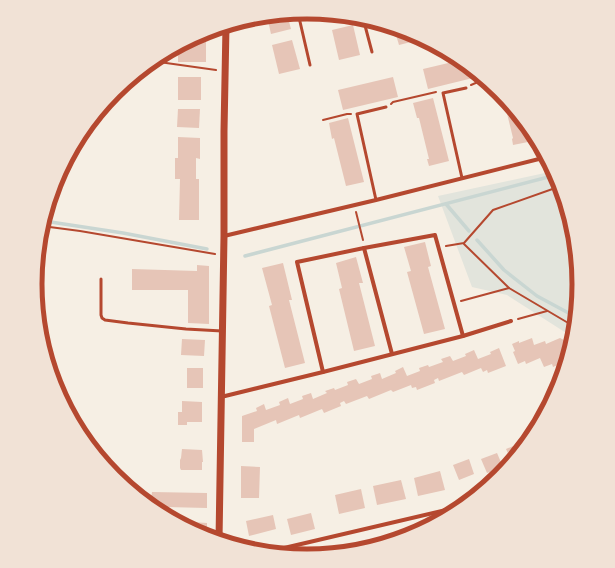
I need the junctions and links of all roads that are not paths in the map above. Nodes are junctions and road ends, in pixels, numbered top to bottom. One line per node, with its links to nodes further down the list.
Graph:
1 (300, 19): 5 (lane)
2 (366, 26): 4 (lane)
3 (226, 32): 11 (street)
4 (372, 52)
5 (310, 64)
6 (466, 88): 9 (lane)
7 (386, 107): 10 (lane)
8 (541, 159): 9 (street)
9 (462, 178): 10 (street)
10 (376, 200): 11 (street)
11 (224, 236): 15 (street)
12 (364, 248): 16 (street); 17 (street); 18 (street)
13 (101, 279): 15 (lane)
14 (511, 321): 16 (street)
15 (222, 331): 19 (street)
16 (463, 336): 17 (street)
17 (392, 354): 18 (street)
18 (323, 372): 19 (street)
19 (221, 397): 21 (street)
20 (444, 510): 22 (street)
21 (219, 534)
22 (285, 548)

